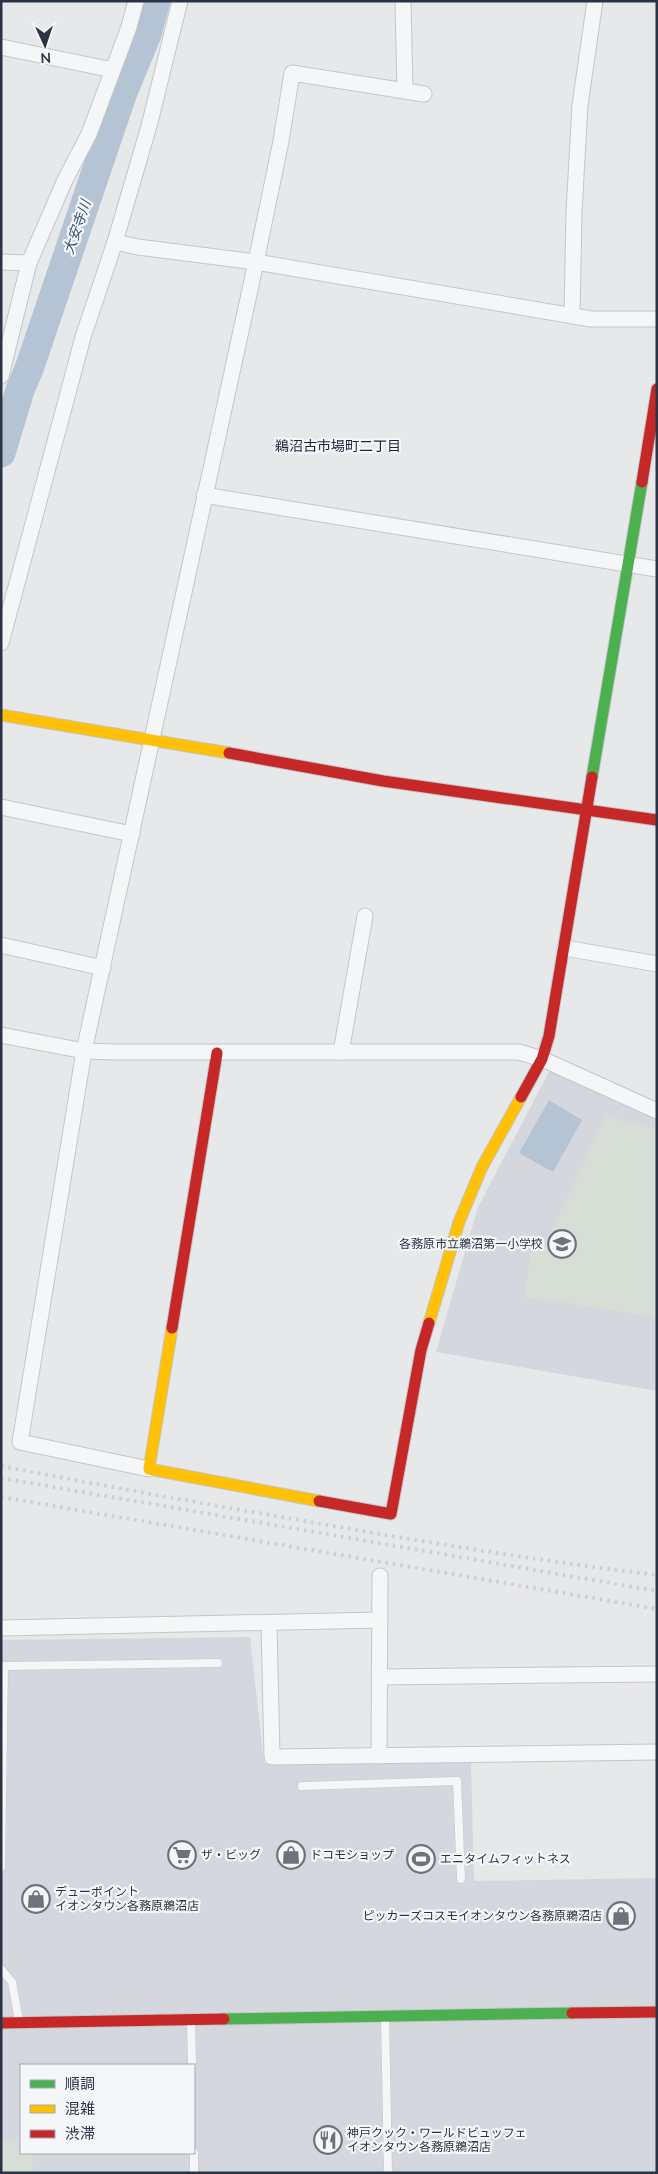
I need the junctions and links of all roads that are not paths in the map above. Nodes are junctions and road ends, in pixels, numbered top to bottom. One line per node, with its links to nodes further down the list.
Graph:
1 (136, 1): 6 (street)
2 (180, 1): 9 (street)
3 (403, 1): 7 (street)
4 (595, 1): 13 (street)
5 (1, 47): 6 (street)
6 (113, 70): 12 (street)
7 (404, 91): 8 (street); 11 (street)
8 (424, 94)
9 (115, 242): 11 (street); 20 (street)
10 (1, 262): 12 (street)
11 (256, 262): 13 (street); 17 (street)
12 (29, 263): 15 (street)
13 (572, 316): 14 (street)
14 (657, 319)
15 (1, 375)
16 (657, 388): 18 (street)
17 (204, 495): 18 (street); 22 (street)
18 (629, 564): 19 (street); 24 (street)
19 (657, 569)
20 (1, 642)
21 (1, 715): 22 (street)
22 (153, 739): 24 (street); 26 (street)
23 (1, 807): 26 (street)
24 (586, 809): 25 (street); 29 (street)
25 (657, 820)
26 (132, 834): 31 (street)
27 (365, 916): 34 (street)
28 (1, 945): 31 (street)
29 (565, 948): 30 (street); 36 (street)
30 (657, 964)
31 (103, 968): 33 (street)
32 (1, 1035): 33 (street)
33 (84, 1050): 35 (street); 38 (street)
34 (341, 1052): 35 (street); 36 (street)
35 (217, 1053): 38 (street)
36 (542, 1059): 37 (street); 38 (street)
37 (657, 1111)
38 (149, 1470)
39 (380, 1576): 40 (street)
40 (380, 1620): 41 (street); 45 (street)
41 (269, 1623): 42 (street); 47 (street)
42 (1, 1628)
43 (218, 1663): 49 (lane)
44 (657, 1674): 45 (street)
45 (379, 1677): 47 (street)
46 (657, 1752): 47 (street)
47 (379, 1756)
48 (302, 1786): 50 (lane)
49 (1, 1866)
50 (461, 1879)
51 (1, 1969): 56 (lane)
52 (657, 2012): 53 (street)
53 (385, 2017): 54 (street); 60 (lane)
54 (191, 2021): 56 (street); 57 (lane)
55 (1, 2023): 56 (street)
56 (20, 2023)
57 (192, 2064)
58 (194, 2154): 59 (lane)
59 (194, 2173)
60 (388, 2173)

